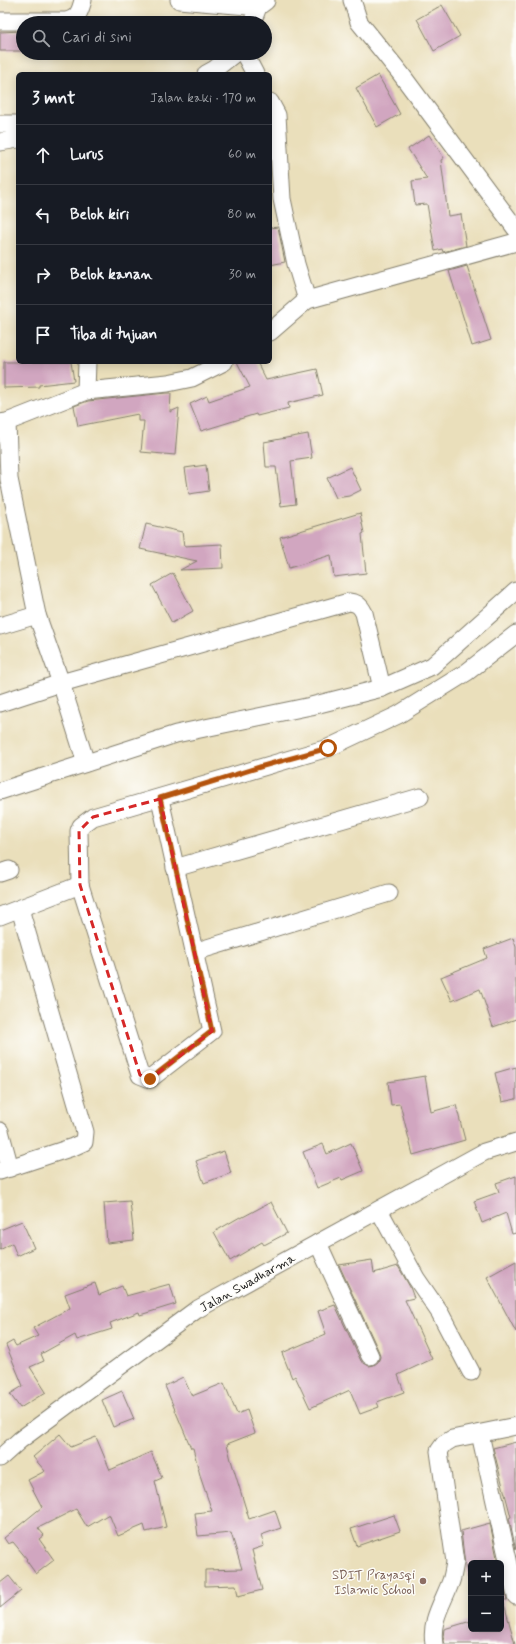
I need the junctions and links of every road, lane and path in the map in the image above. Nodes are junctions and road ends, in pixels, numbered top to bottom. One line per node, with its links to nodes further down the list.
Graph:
1 (83, 0): 5 (street)
2 (188, 0): 4 (street)
3 (352, 0): 18 (street)
4 (263, 3): 6 (street)
5 (77, 16)
6 (256, 16)
7 (0, 20): 8 (street)
8 (16, 20)
9 (226, 60): 11 (street)
10 (248, 60): 12 (street)
11 (210, 72)
12 (254, 72)
13 (272, 112): 20 (street)
14 (0, 124): 15 (street)
15 (16, 124)
16 (16, 139): 17 (street)
17 (0, 142)
18 (516, 229)
19 (516, 242): 20 (street)
20 (307, 300): 21 (street)
21 (272, 330)
22 (87, 364): 24 (street)
23 (220, 364): 24 (street)
24 (86, 391): 25 (street)
25 (3, 423): 27 (street)
26 (516, 591): 31 (street)
27 (37, 615): 28 (street); 30 (street)
28 (0, 626)
29 (516, 634): 36 (street)
30 (61, 683): 31 (street); 32 (street); 33 (street)
31 (382, 688): 33 (street)
32 (0, 703)
33 (86, 763): 34 (street)
34 (0, 791)
35 (420, 797): 37 (street)
36 (160, 798): 37 (street); 38 (street)
37 (175, 868): 42 (street)
38 (80, 885): 40 (street); 42 (street)
39 (389, 893): 42 (street)
40 (20, 909): 41 (street); 45 (street)
41 (0, 916)
42 (194, 952)
43 (0, 1131): 45 (street)
44 (516, 1142): 46 (street, Jalan Swadharma)
45 (5, 1169)
46 (379, 1210): 47 (street, Jalan Swadharma); 49 (street)
47 (318, 1243): 48 (street); 52 (street, Jalan Swadharma)
48 (370, 1356)
49 (471, 1372)
50 (516, 1426): 51 (street)
51 (480, 1434): 53 (street); 54 (street)
52 (0, 1458)
53 (516, 1596)
54 (434, 1644)

